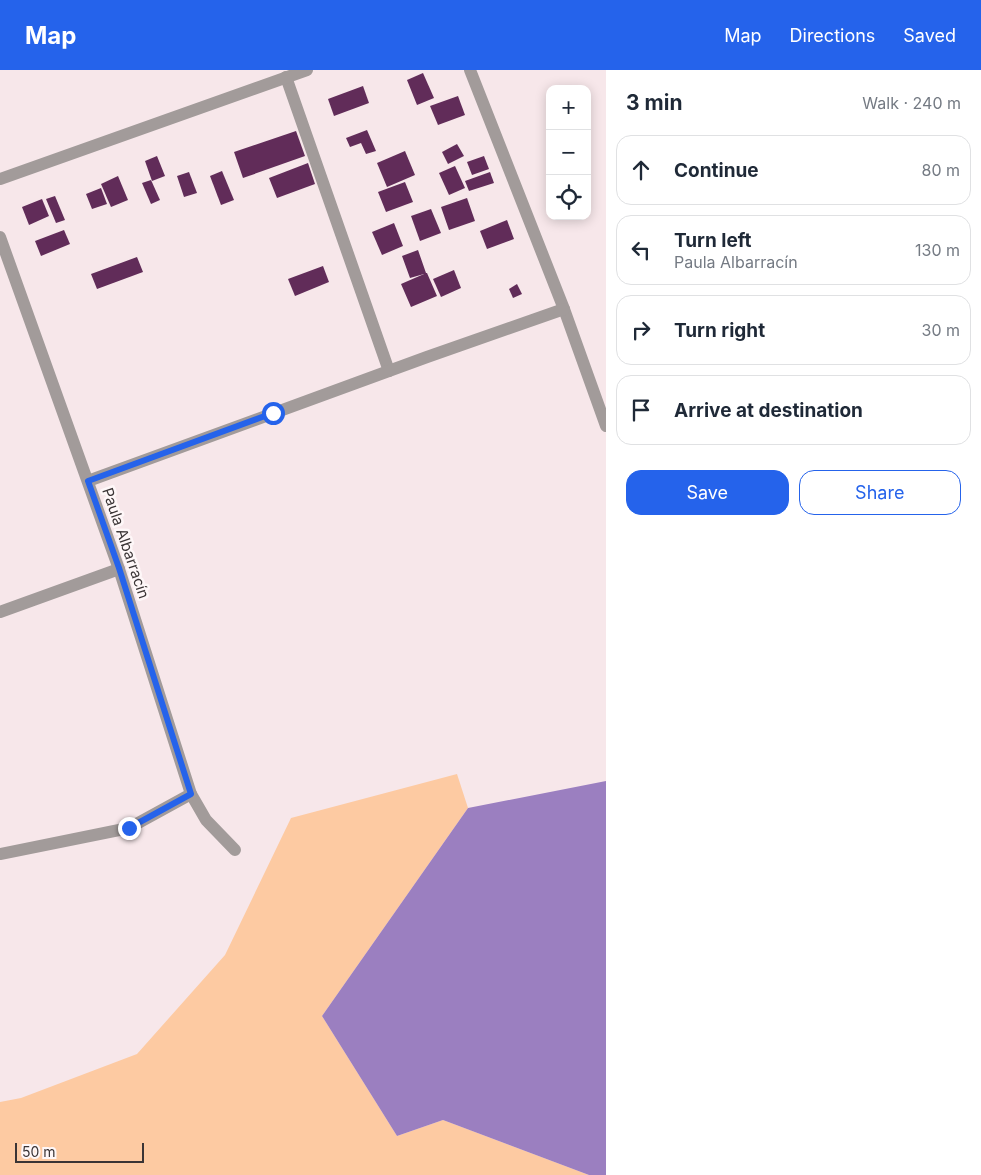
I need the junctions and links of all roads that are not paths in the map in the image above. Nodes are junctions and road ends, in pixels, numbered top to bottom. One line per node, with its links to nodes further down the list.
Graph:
1 (307, 70): 3 (street)
2 (470, 70): 6 (street)
3 (286, 78): 4 (street); 7 (street)
4 (0, 179)
5 (0, 237): 9 (street, Paula Albarracín)
6 (564, 310): 7 (street); 8 (street)
7 (389, 371): 9 (street)
8 (606, 426)
9 (88, 481): 10 (street, Paula Albarracín)
10 (119, 568): 11 (street); 12 (street, Paula Albarracín)
11 (0, 612)
12 (191, 794): 13 (street, Paula Albarracín); 14 (street)
13 (235, 850)
14 (0, 854)

